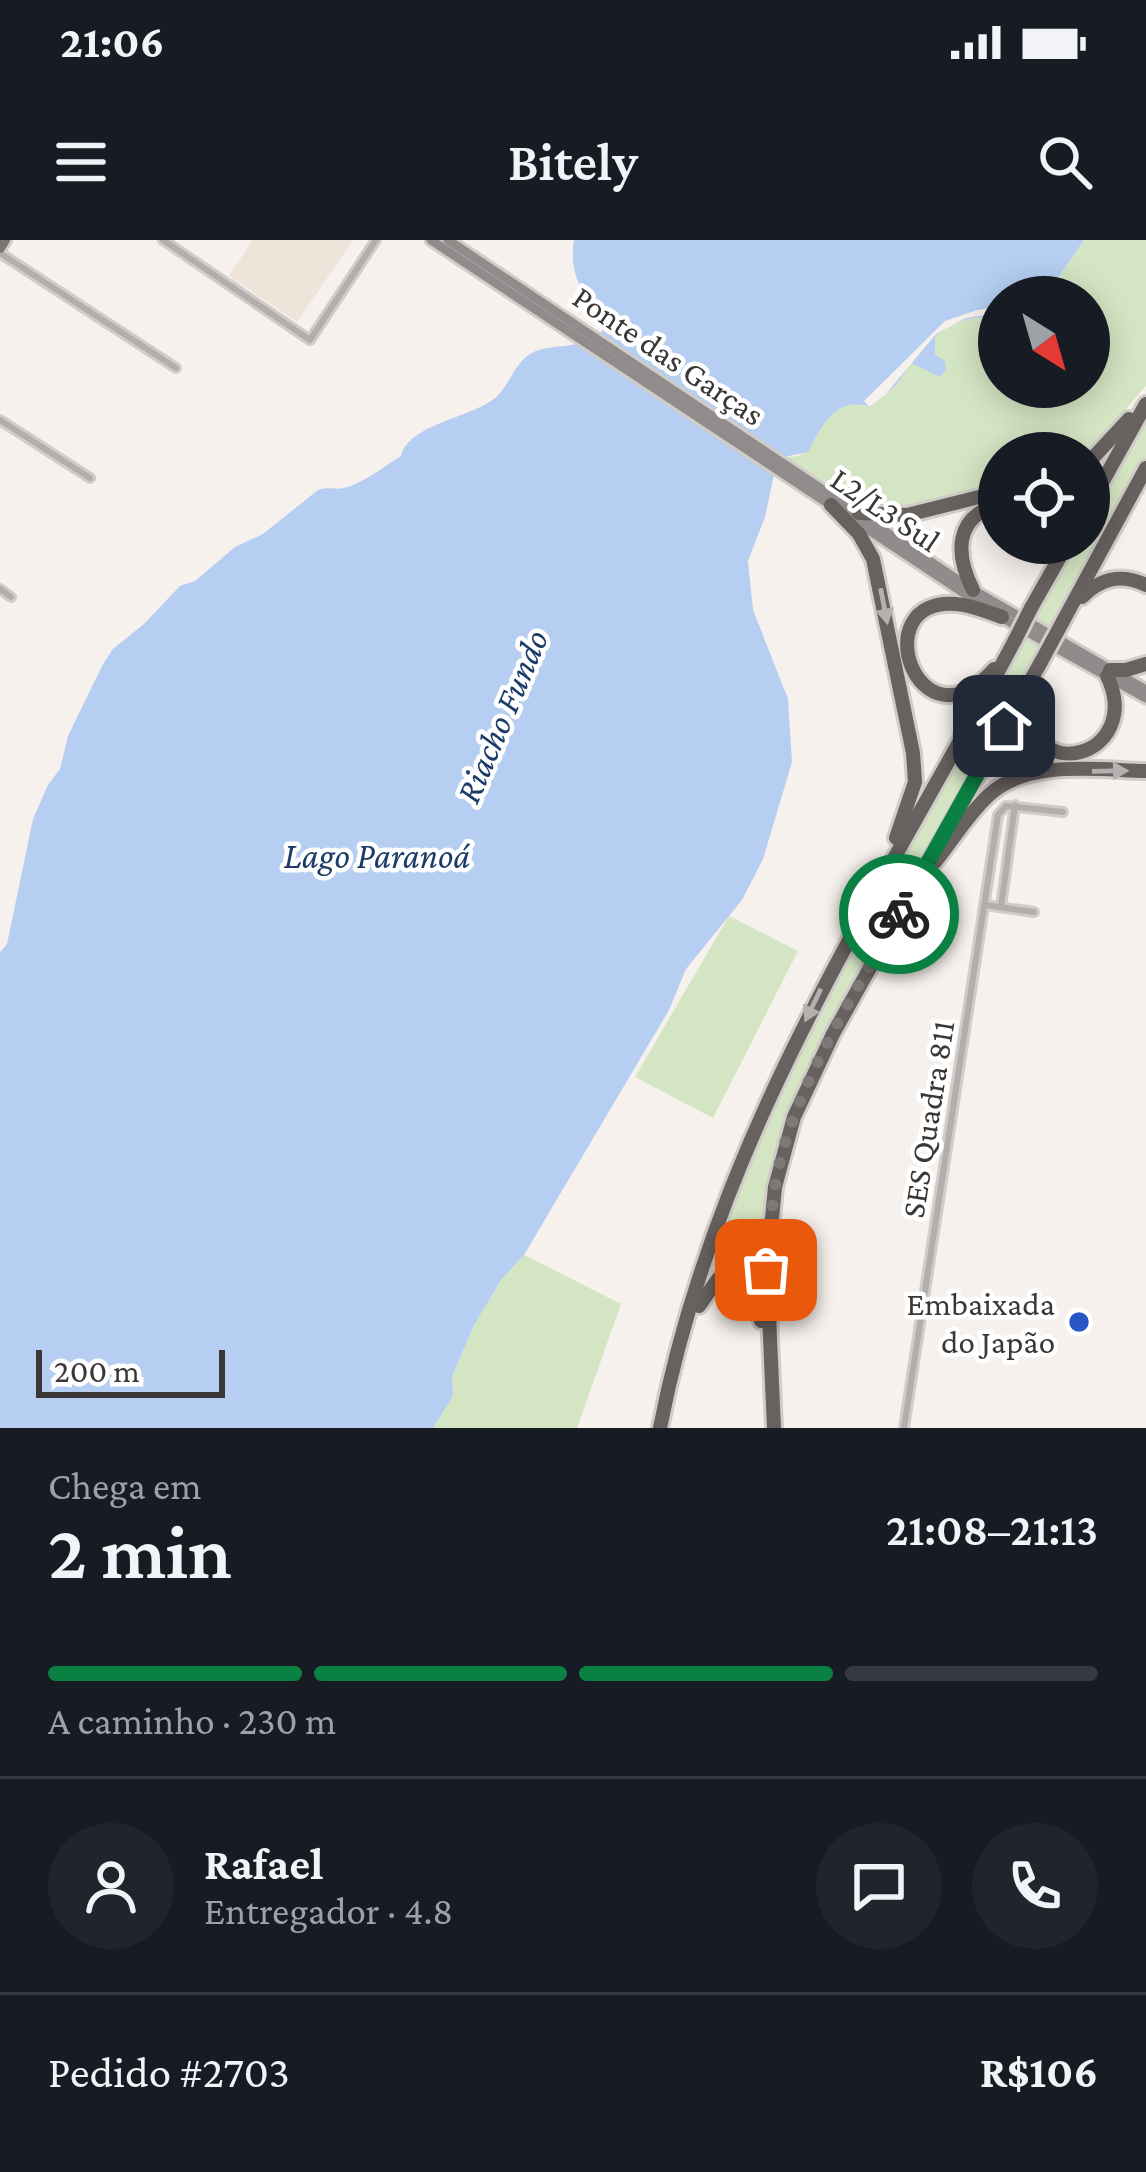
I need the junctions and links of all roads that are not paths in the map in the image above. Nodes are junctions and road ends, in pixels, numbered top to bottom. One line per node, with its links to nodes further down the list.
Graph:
1 (5, 240): 6 (main road)
2 (164, 240): 3 (street)
3 (376, 240)
4 (431, 240): 7 (main road, Ponte das Garças)
5 (448, 240): 7 (main road, Ponte das Garças)
6 (0, 250): 8 (street)
7 (565, 322): 14 (main road, Ponte das Garças); 15 (main road, Ponte das Garças)
8 (176, 368)
9 (1146, 399): 11 (highway); 12 (highway)
10 (0, 420): 16 (street)
11 (1110, 440)
12 (1110, 467)
13 (1146, 468): 27 (highway)
14 (782, 473): 18 (main road, L2/L3 Sul)
15 (800, 475): 19 (main road, L2/L3 Sul)
16 (90, 478)
17 (978, 497): 19 (highway)
18 (831, 505): 26 (main road, L2/L3 Sul); 37 (highway, one-way to 37)
19 (859, 513): 24 (main road, L2/L3 Sul)
20 (978, 513): 24 (highway)
21 (1056, 564): 28 (highway, bridge)
22 (1146, 585): 27 (highway)
23 (0, 589): 25 (street)
24 (973, 590): 30 (main road, L2/L3 Sul)
25 (11, 597)
26 (1002, 617): 28 (highway); 30 (main road, L2/L3 Sul)
27 (1064, 619): 31 (highway, bridge)
28 (1014, 643): 37 (highway)
29 (1146, 664): 30 (highway)
30 (1109, 673): 31 (highway); 32 (main road, L2/L3 Sul)
31 (1026, 686): 36 (highway)
32 (1146, 694)
33 (1146, 771): 36 (highway, one-way to 33)
34 (1015, 805): 35 (street); 38 (street, SES Quadra 811); 39 (street)
35 (1064, 812)
36 (915, 884): 42 (highway)
37 (877, 886): 41 (highway, one-way to 41)
38 (985, 905): 39 (street); 45 (street, SES Quadra 811)
39 (1001, 908): 40 (street)
40 (1034, 912)
41 (679, 1339): 42 (highway); 43 (highway)
42 (769, 1355): 44 (highway)
43 (660, 1428)
44 (774, 1428)
45 (904, 1428)

